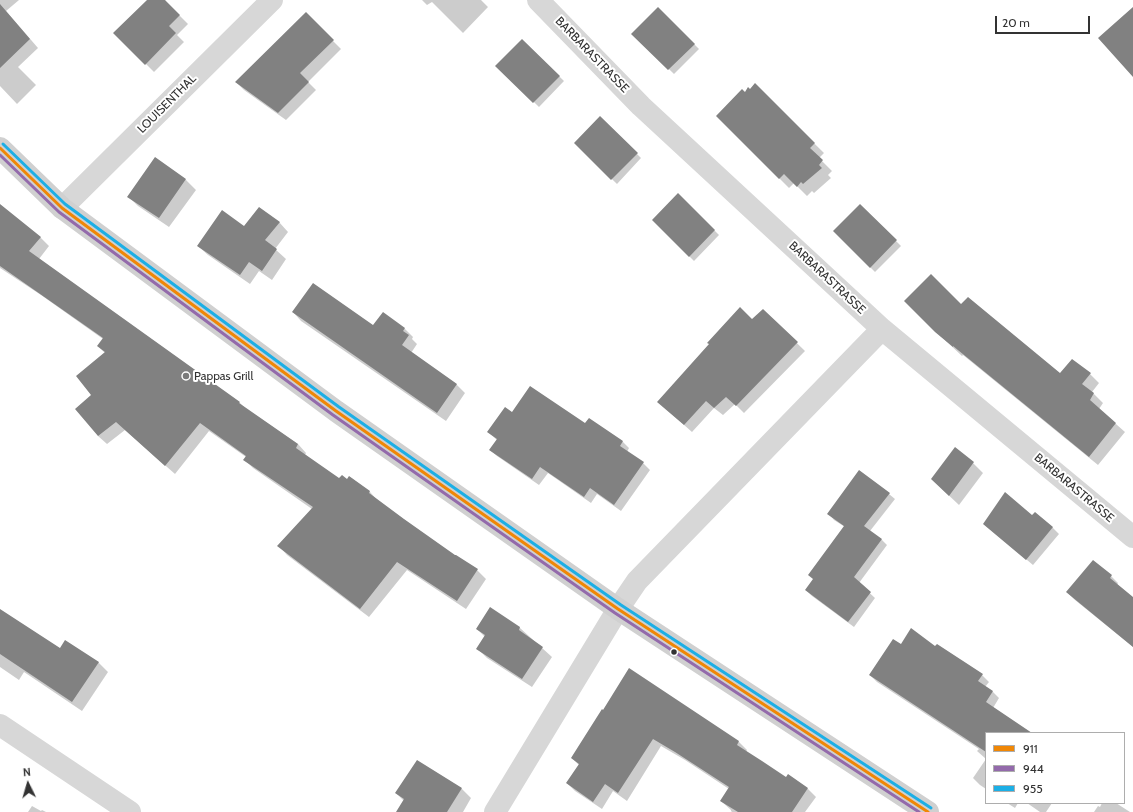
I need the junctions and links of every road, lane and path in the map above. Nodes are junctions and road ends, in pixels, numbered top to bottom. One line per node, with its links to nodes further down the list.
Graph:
1 (272, 0): 4 (street, LOUISENTHAL)
2 (538, 0): 5 (street, BARBARASTRASSE)
3 (0, 148): 4 (main road)
4 (62, 208): 7 (main road)
5 (882, 329): 6 (street, BARBARASTRASSE); 7 (street)
6 (1133, 537)
7 (618, 609): 10 (street); 11 (main road)
8 (0, 725): 9 (street)
9 (130, 812)
10 (495, 812)
11 (928, 812)

